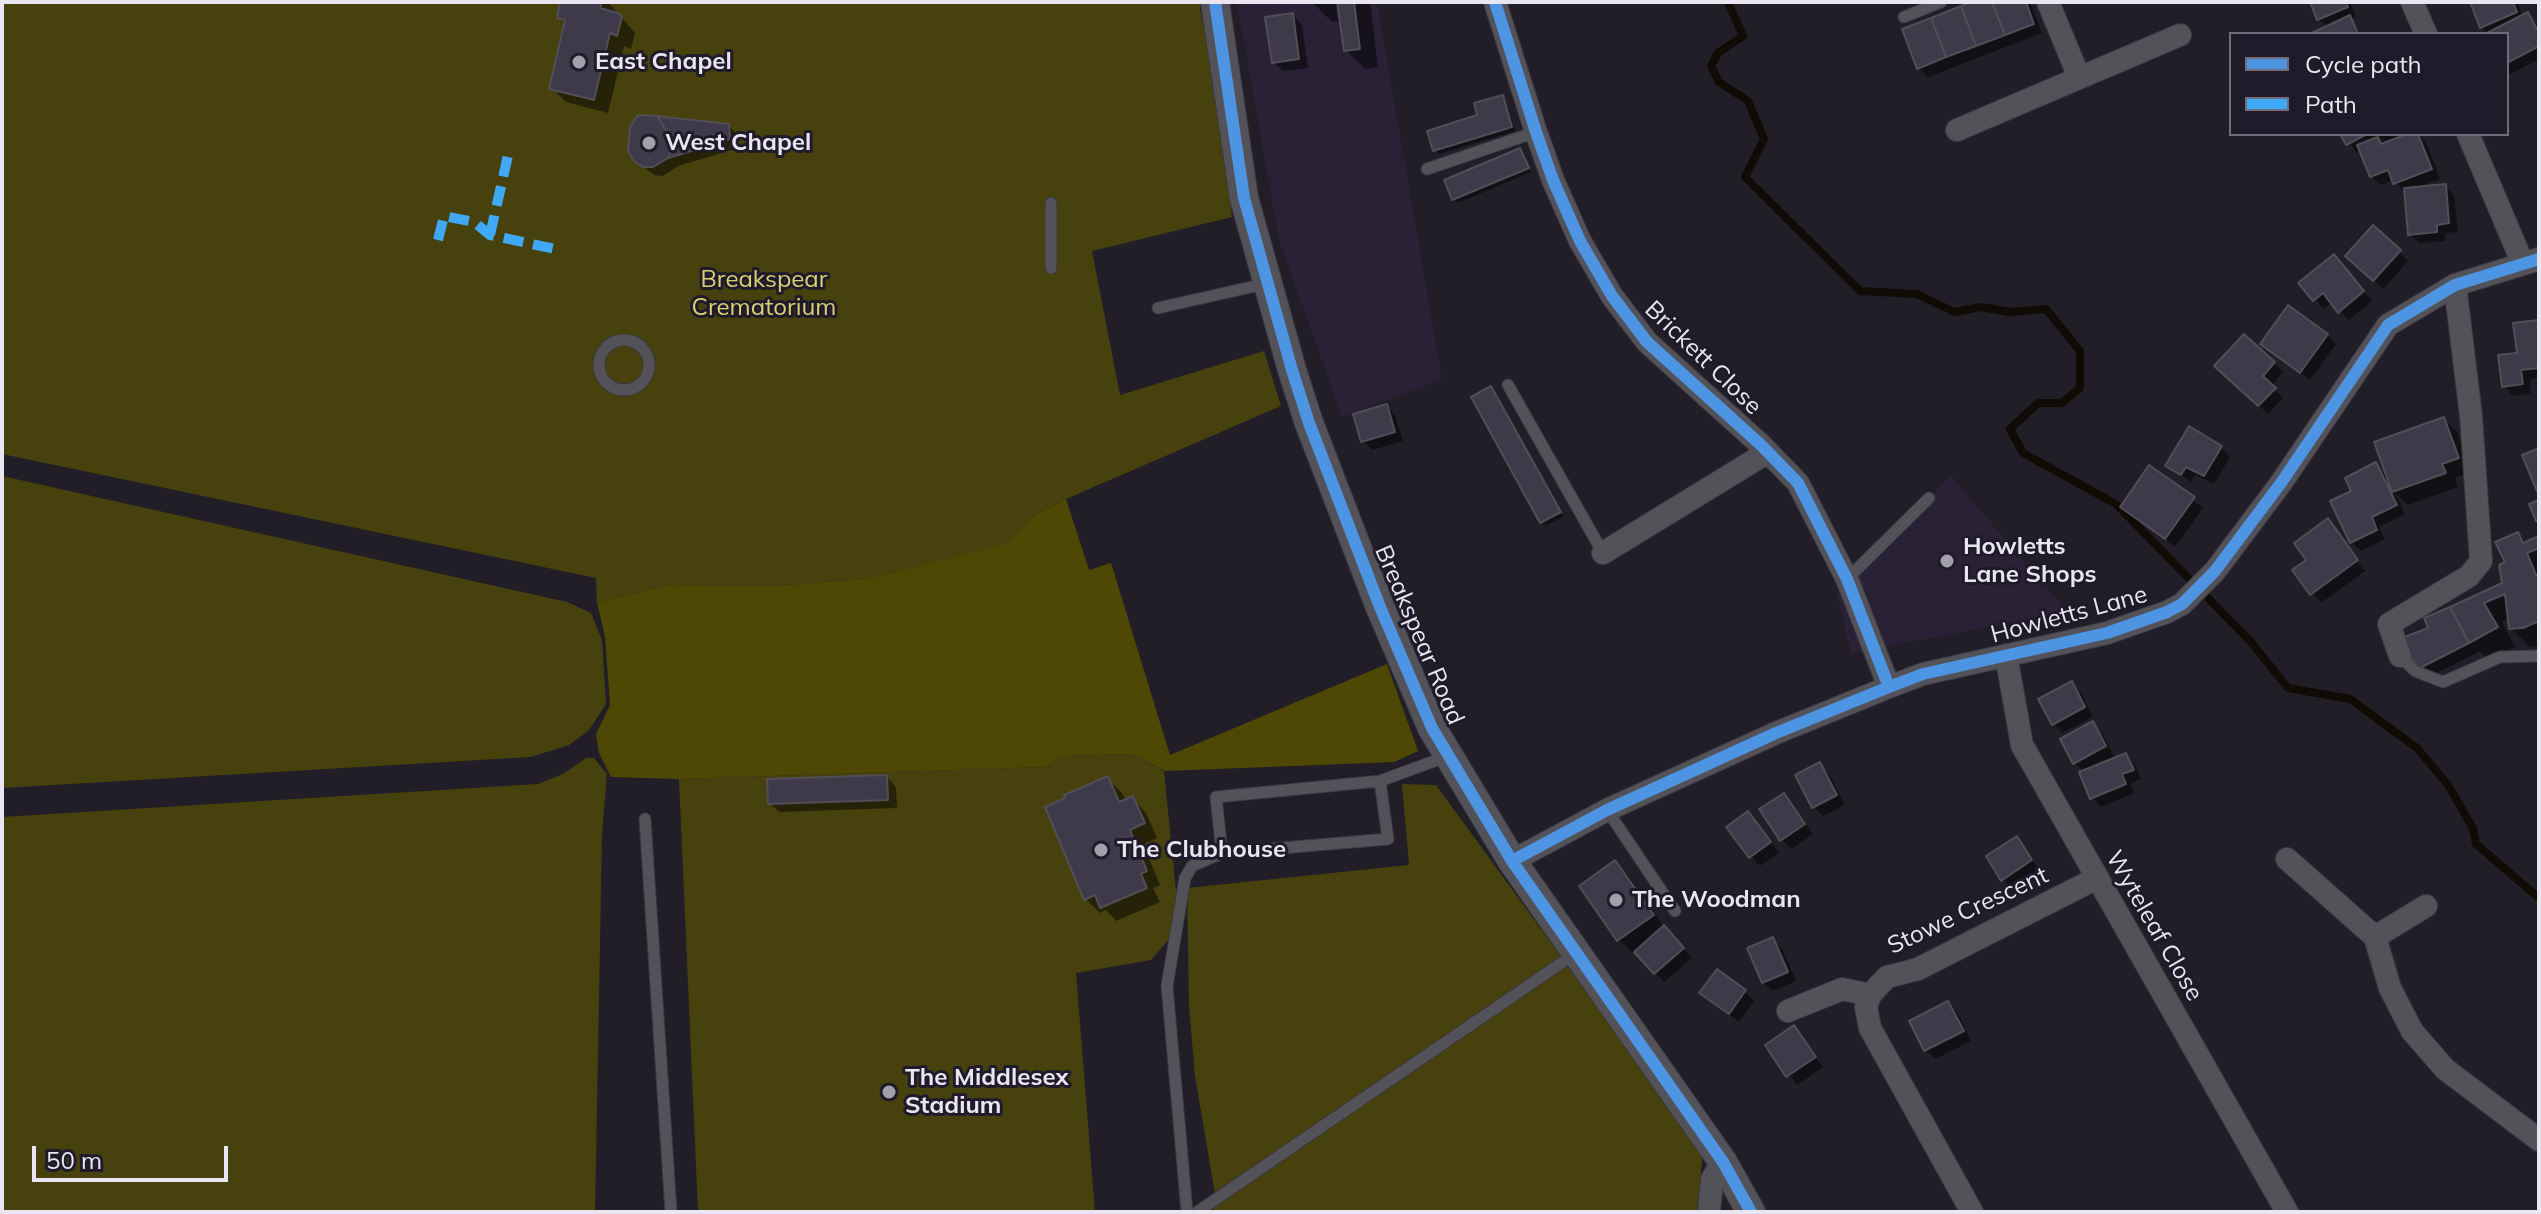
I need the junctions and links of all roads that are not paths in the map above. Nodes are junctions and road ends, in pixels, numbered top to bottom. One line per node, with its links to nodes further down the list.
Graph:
1 (1215, 2): 17 (street, Breakspear Road)
2 (1495, 2): 11 (street, Brickett Close)
3 (1941, 2): 6 (lane)
4 (2048, 2): 9 (street)
5 (2412, 2): 7 (street)
6 (1904, 17)
7 (2425, 32)
8 (2180, 35): 9 (street)
9 (2079, 77): 10 (street)
10 (1957, 130)
11 (1536, 132): 13 (lane); 22 (street, Brickett Close)
12 (2469, 136): 15 (street)
13 (1427, 169)
14 (1051, 203): 16 (lane)
15 (2534, 262): 18 (street, Howletts Lane)
16 (1051, 268)
17 (1269, 283): 19 (lane); 30 (street, Breakspear Road)
18 (2455, 285): 26 (street, Howletts Lane); 27 (street)
19 (1158, 308)
20 (608, 346): 20 (lane)
21 (1508, 385): 24 (lane)
22 (1768, 452): 24 (street); 25 (street, Brickett Close)
23 (1929, 498): 25 (lane)
24 (1603, 553)
25 (1847, 579): 29 (street, Brickett Close)
26 (2006, 655): 29 (street, Howletts Lane); 37 (street, Wyteleaf Close)
27 (2400, 656): 28 (lane)
28 (2539, 656)
29 (1889, 687): 32 (street, Howletts Lane)
30 (1448, 756): 31 (lane); 36 (street, Breakspear Road)
31 (1380, 781): 34 (lane); 34 (lane)
32 (1607, 810): 36 (street, Howletts Lane); 39 (lane)
33 (645, 819): 46 (lane)
34 (1222, 853): 47 (lane)
35 (2287, 859): 40 (street)
36 (1512, 861): 41 (street, Breakspear Road)
37 (2097, 878): 42 (street, Stowe Crescent); 52 (street, Wyteleaf Close)
38 (2426, 906): 40 (street)
39 (1675, 911)
40 (2375, 937): 44 (street)
41 (1577, 953): 45 (street, Breakspear Road); 48 (lane)
42 (1870, 995): 43 (street); 51 (street)
43 (1788, 1011)
44 (2539, 1140)
45 (1723, 1162): 49 (street); 50 (street, Breakspear Road)
46 (671, 1212)
47 (1187, 1212)
48 (1197, 1212)
49 (1709, 1212)
50 (1751, 1212)
51 (1972, 1212)
52 (2287, 1212)

